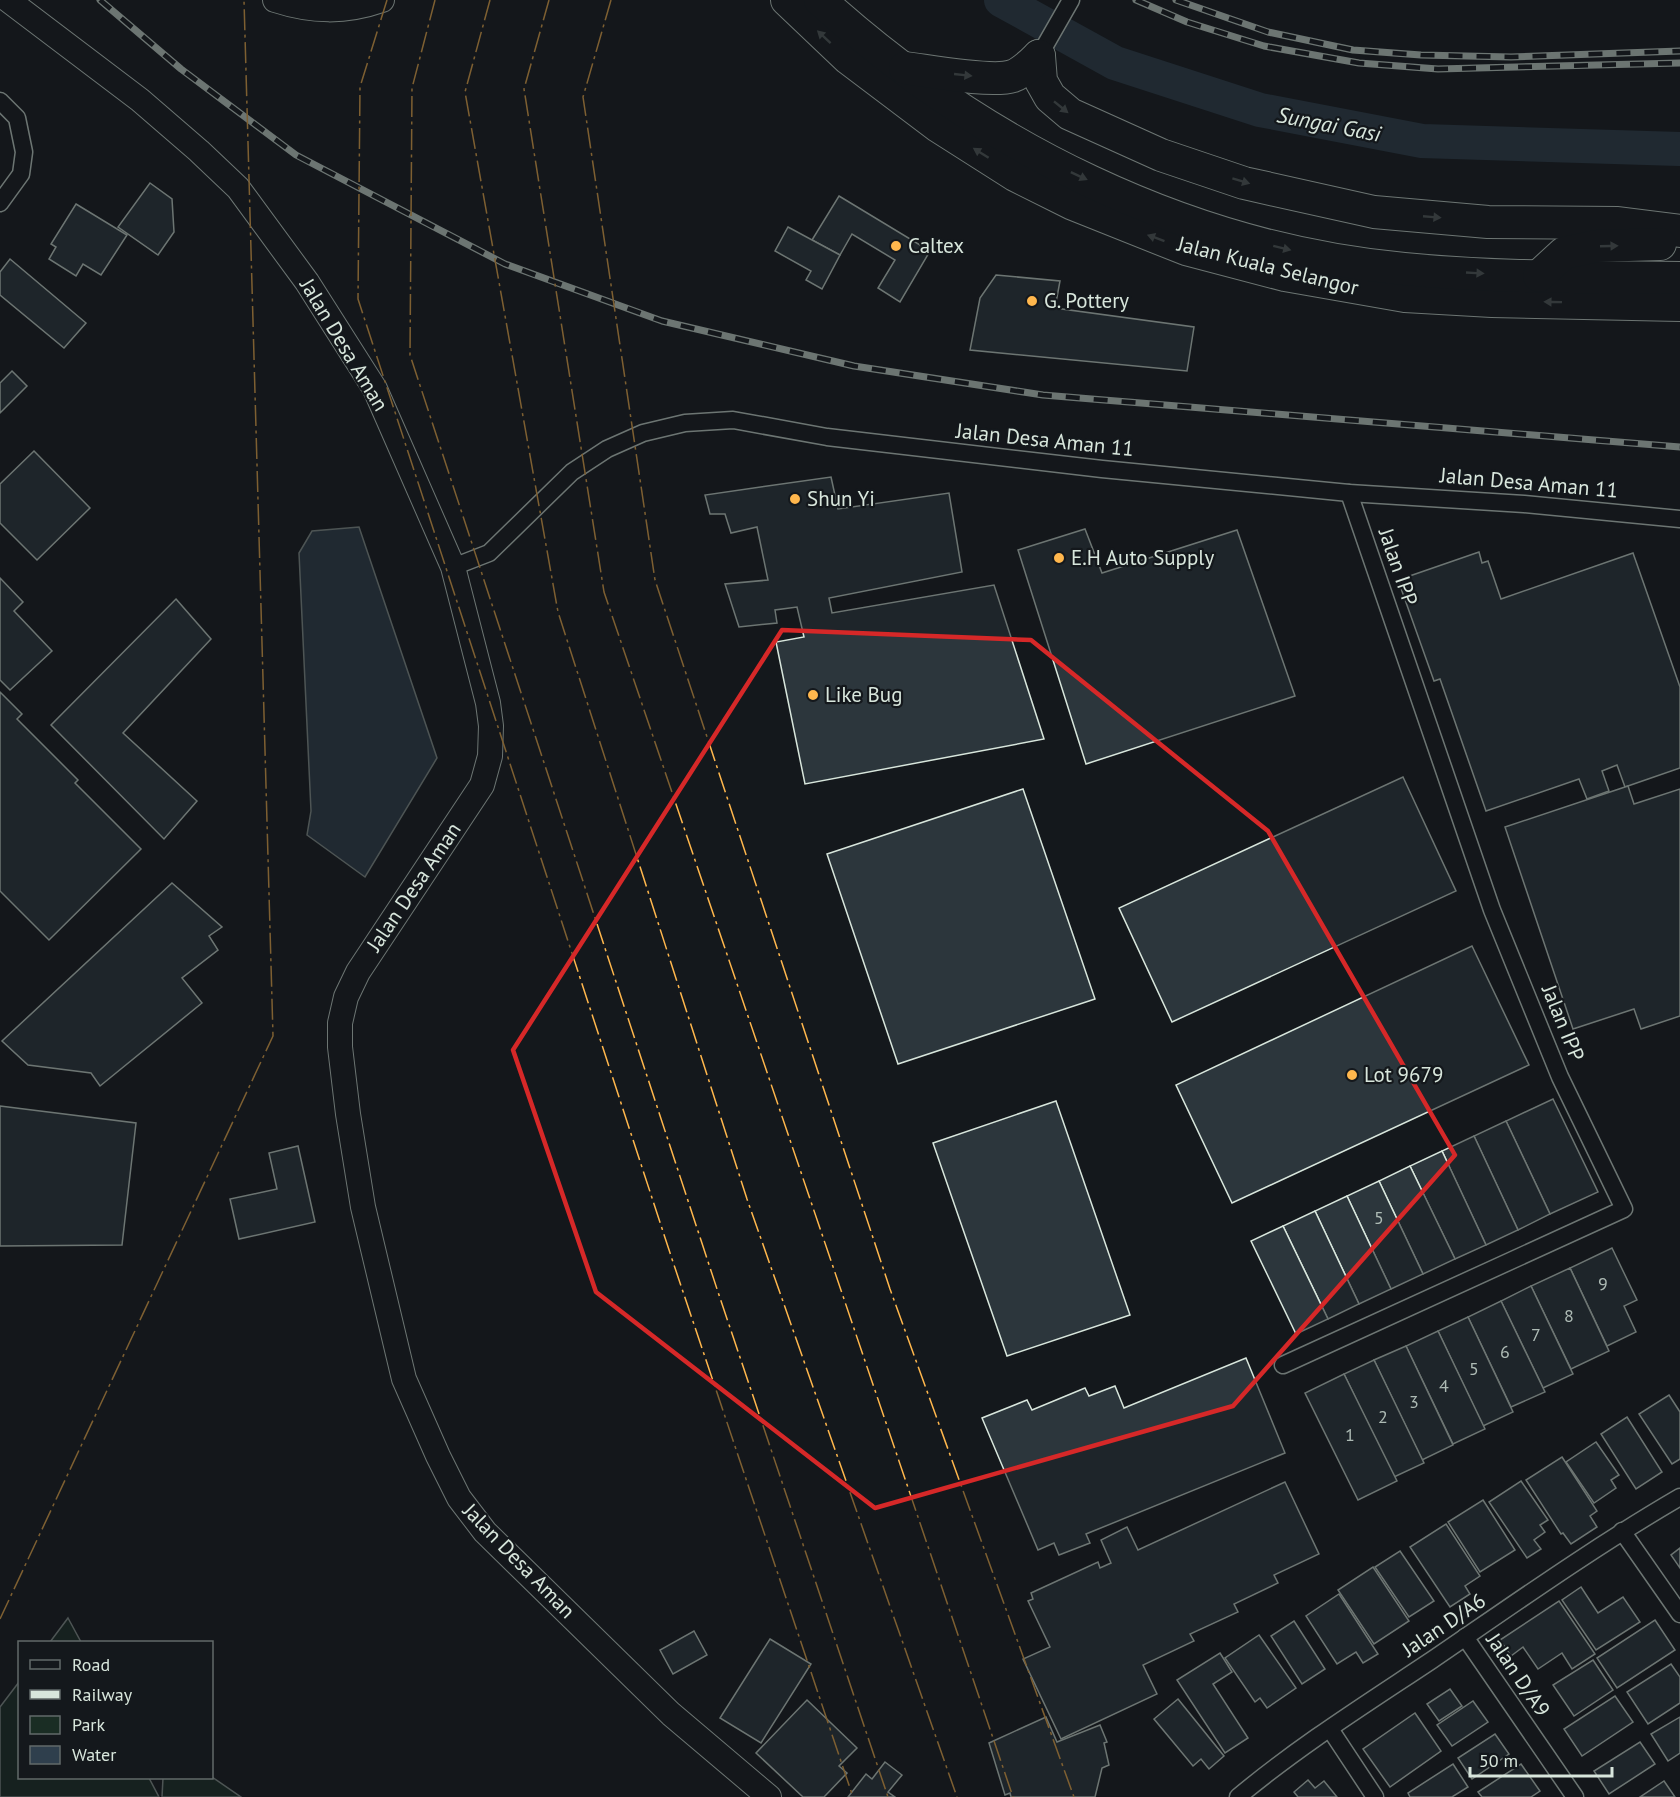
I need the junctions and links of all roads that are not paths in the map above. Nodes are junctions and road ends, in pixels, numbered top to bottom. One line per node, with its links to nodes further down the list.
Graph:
1 (8, 0): 20 (street, Jalan Desa Aman)
2 (275, 0): 3 (street)
3 (381, 0)
4 (787, 0): 15 (highway, Jalan Kuala Selangor, one-way to 4)
5 (820, 0): 8 (highway, Jalan Kuala Selangor)
6 (1071, 0): 7 (street)
7 (1043, 50): 8 (highway, one-way to 7); 11 (highway, one-way to 11)
8 (905, 68): 13 (highway, Jalan Kuala Selangor, one-way to 13)
9 (0, 101): 10 (street)
10 (0, 203)
11 (1680, 231)
12 (1680, 244): 13 (highway, one-way to 12)
13 (1539, 276): 14 (highway, Jalan Kuala Selangor)
14 (1680, 278)
15 (1612, 303): 16 (highway, Jalan Kuala Selangor); 17 (highway)
16 (1680, 305)
17 (1680, 328)
18 (1349, 493): 19 (street, Jalan Desa Aman 11); 20 (street, Jalan Desa Aman 11); 21 (street, Jalan IPP)
19 (1680, 519)
20 (453, 567): 27 (street, Jalan Desa Aman)
21 (1283, 1365)
22 (1680, 1497): 23 (street, Jalan D/A6)
23 (1622, 1531): 24 (street); 25 (street, Jalan D/A6)
24 (1680, 1614)
25 (1465, 1637): 26 (street, Jalan D/A6); 30 (street, Jalan D/A9)
26 (1330, 1729): 28 (street, Jalan D/A6); 29 (street)
27 (769, 1797)
28 (1238, 1797)
29 (1375, 1797)
30 (1575, 1797)

